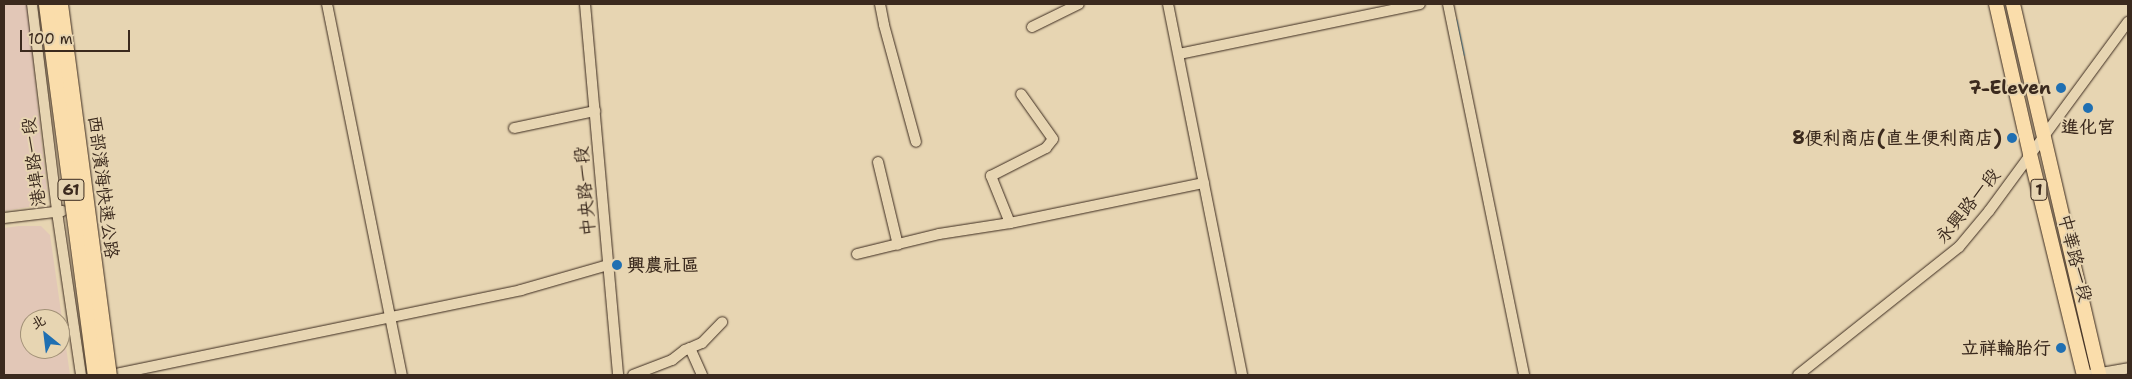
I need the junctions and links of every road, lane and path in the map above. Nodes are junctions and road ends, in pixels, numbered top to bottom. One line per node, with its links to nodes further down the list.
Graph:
1 (32, 4): 26 (street, 港埠路一段)
2 (46, 4): 37 (highway, 西部濱海快速公路 / 61, bridge)
3 (60, 4): 38 (highway, 西部濱海快速公路 / 61, bridge)
4 (66, 4): 25 (street)
5 (327, 4): 32 (street)
6 (585, 4): 18 (street, 中央路一段)
7 (880, 4): 21 (street)
8 (1078, 4): 15 (street)
9 (1168, 4): 16 (street)
10 (1420, 4): 16 (street)
11 (1448, 4): 44 (street)
12 (1996, 4): 22 (main road, 中華路一段 / 1)
13 (2013, 4): 20 (main road, 中華路一段 / 1)
14 (2128, 22): 20 (street, 永興路一段)
15 (1032, 28)
16 (1179, 54): 24 (street)
17 (1021, 94): 28 (street)
18 (595, 111): 19 (street); 31 (street, 中央路一段)
19 (514, 128)
20 (2043, 138): 22 (street, 永興路一段); 47 (main road, 中華路一段 / 1)
21 (916, 142)
22 (2030, 154): 45 (street, 永興路一段); 46 (main road, 中華路一段 / 1)
23 (878, 162): 29 (street)
24 (1204, 183): 28 (street); 43 (street)
25 (94, 209): 26 (street); 38 (street)
26 (57, 212): 27 (street); 36 (street, 港埠路一段)
27 (4, 218)
28 (1010, 223): 29 (street)
29 (898, 245): 30 (street)
30 (857, 254)
31 (608, 265): 32 (street); 40 (street, 中央路一段)
32 (390, 318): 38 (street); 39 (street)
33 (722, 322): 34 (street)
34 (690, 348): 41 (street); 42 (street)
35 (2128, 368): 47 (street)
36 (81, 375)
37 (95, 375)
38 (114, 375)
39 (402, 375)
40 (618, 375)
41 (633, 375)
42 (702, 375)
43 (1242, 375)
44 (1524, 375)
45 (1798, 375)
46 (2084, 375)
47 (2096, 375)

